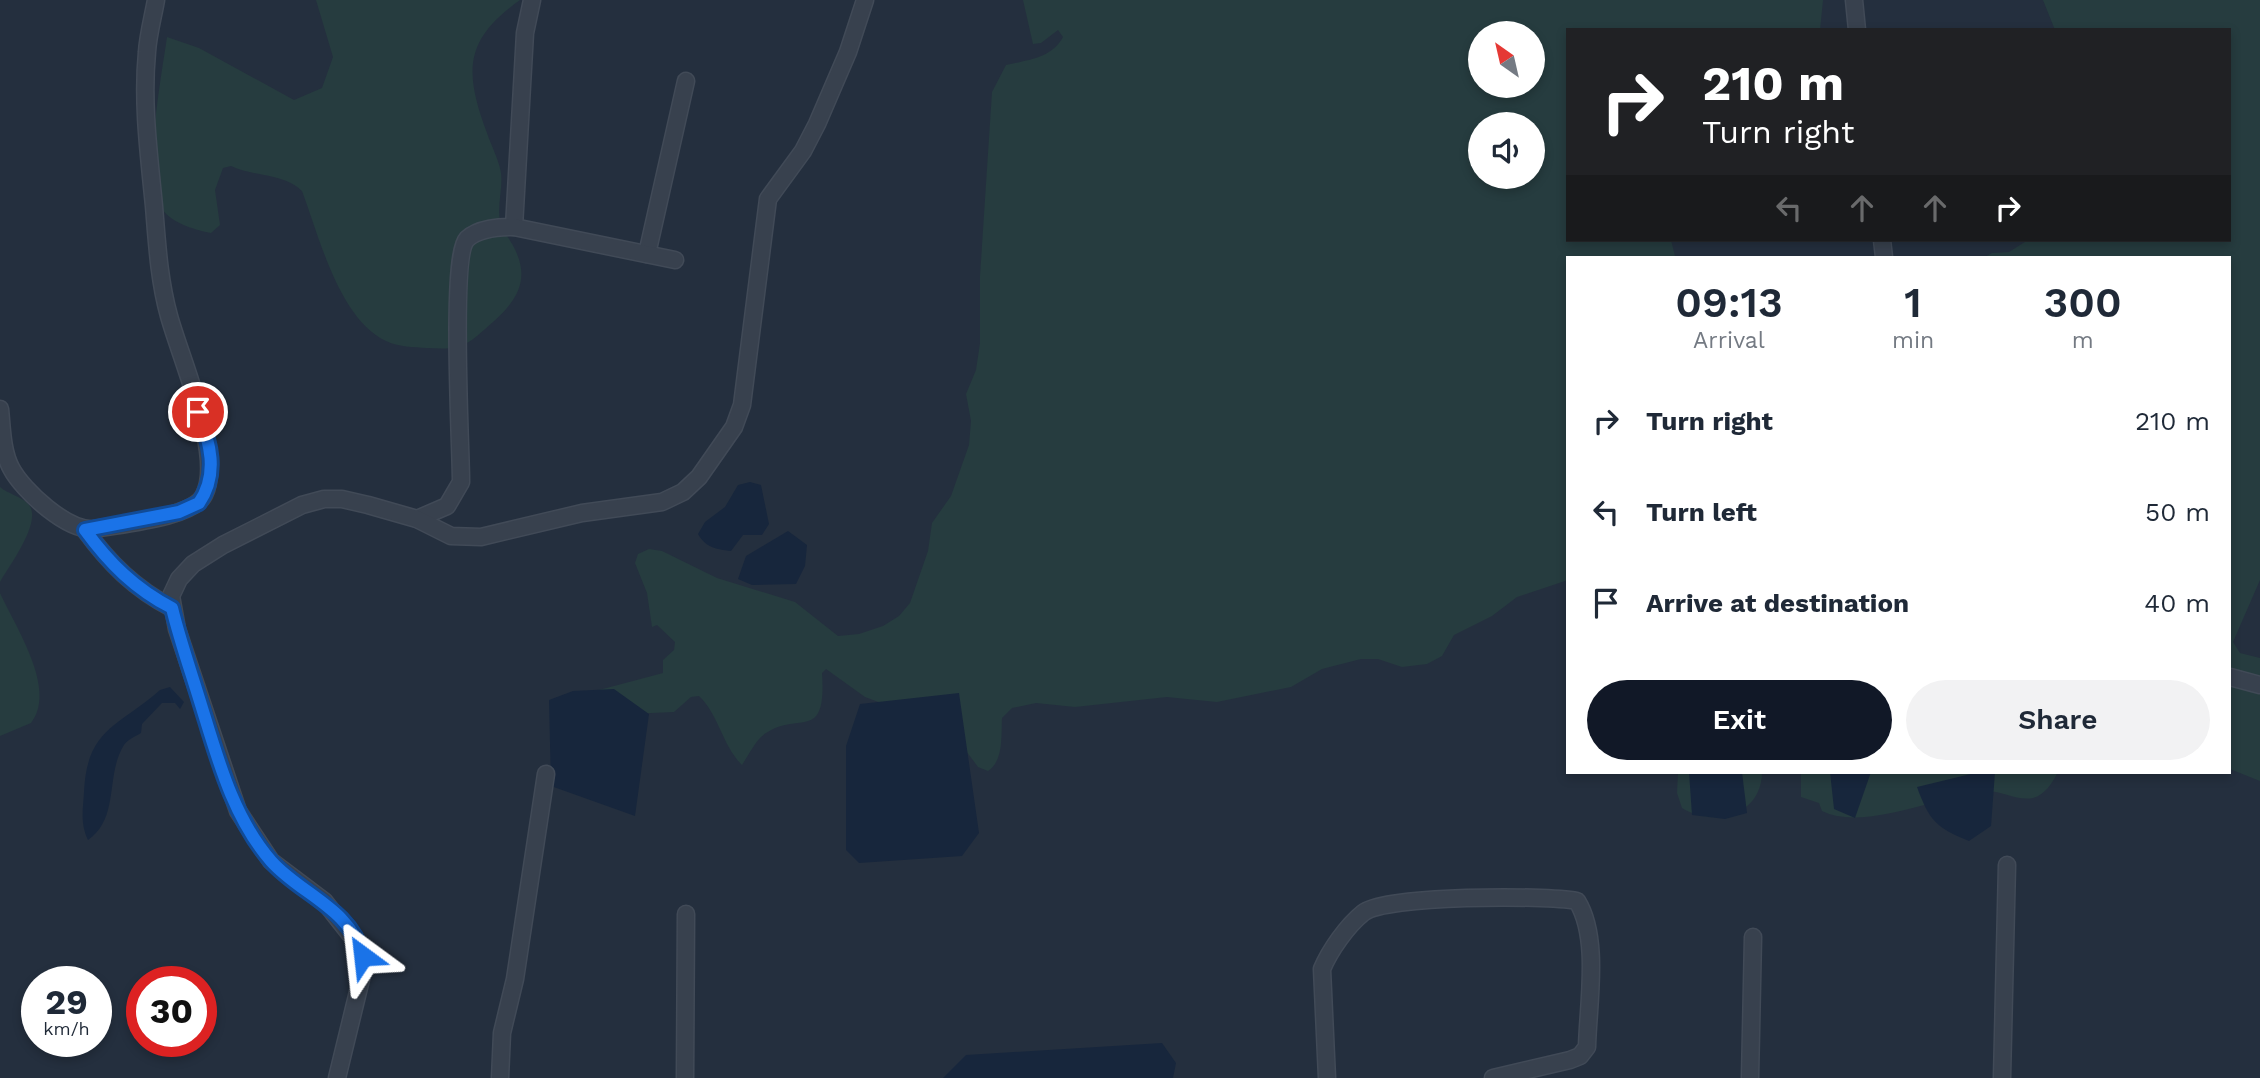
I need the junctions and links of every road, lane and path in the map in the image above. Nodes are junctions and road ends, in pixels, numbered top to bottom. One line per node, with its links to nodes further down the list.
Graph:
1 (156, 0): 12 (street)
2 (532, 0): 7 (street)
3 (865, 0): 11 (street)
4 (1854, 0): 5 (street)
5 (1857, 28)
6 (685, 80): 8 (street)
7 (514, 227): 8 (street); 11 (street)
8 (647, 254): 9 (street)
9 (675, 260)
10 (0, 409): 12 (street)
11 (417, 519): 13 (street)
12 (85, 530): 13 (street)
13 (172, 608): 20 (street)
14 (2231, 677): 15 (street)
15 (2260, 685)
16 (546, 774): 21 (street)
17 (2007, 865): 26 (street)
18 (686, 915): 22 (street)
19 (1753, 937): 25 (street)
20 (337, 1078)
21 (500, 1078)
22 (685, 1078)
23 (1327, 1078): 24 (street)
24 (1493, 1078)
25 (1750, 1078)
26 (2002, 1078)

